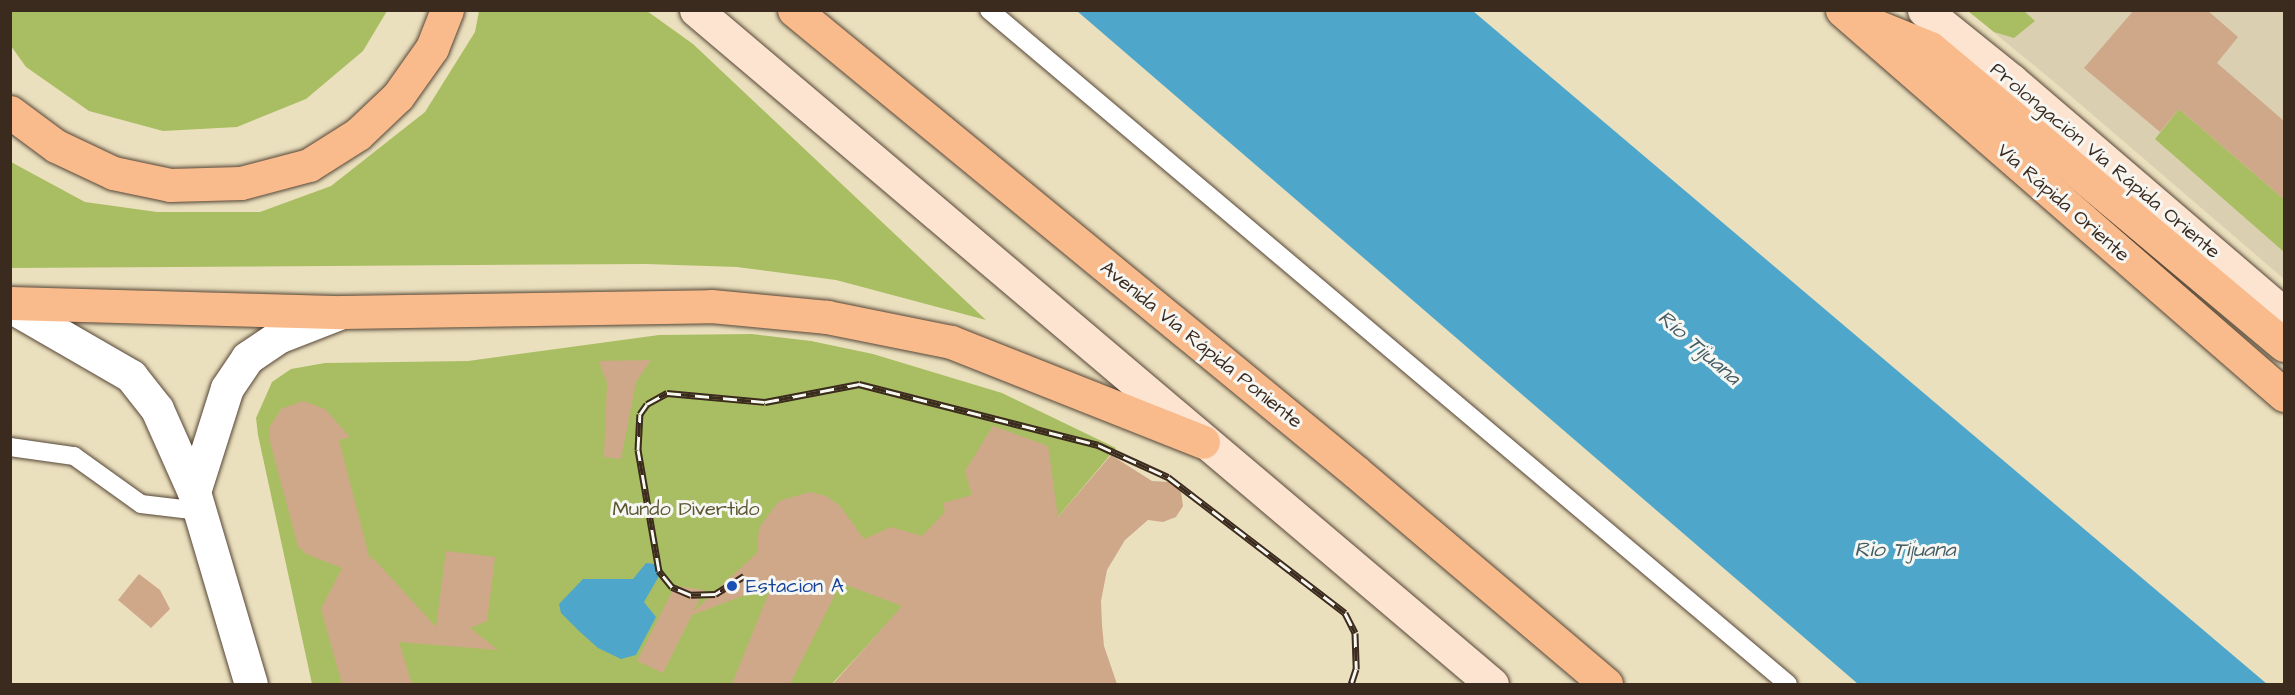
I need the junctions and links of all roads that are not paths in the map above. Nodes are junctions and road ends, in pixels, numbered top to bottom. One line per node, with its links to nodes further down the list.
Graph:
1 (447, 10): 7 (highway)
2 (696, 10): 13 (main road)
3 (794, 10): 18 (highway, Avenida Vía Rápida Poniente)
4 (989, 10): 19 (lane)
5 (1924, 10): 10 (main road, Prolongación Vía Rápida Oriente)
6 (1844, 13): 11 (highway); 12 (highway, Vía Rápida Oriente)
7 (10, 112)
8 (10, 304): 9 (highway); 15 (street)
9 (342, 312): 13 (highway); 15 (street)
10 (2284, 314)
11 (2284, 345)
12 (2284, 395)
13 (1203, 442): 17 (main road)
14 (10, 447): 15 (lane)
15 (197, 501): 16 (street)
16 (251, 684)
17 (1492, 684)
18 (1606, 684)
19 (1788, 684)

